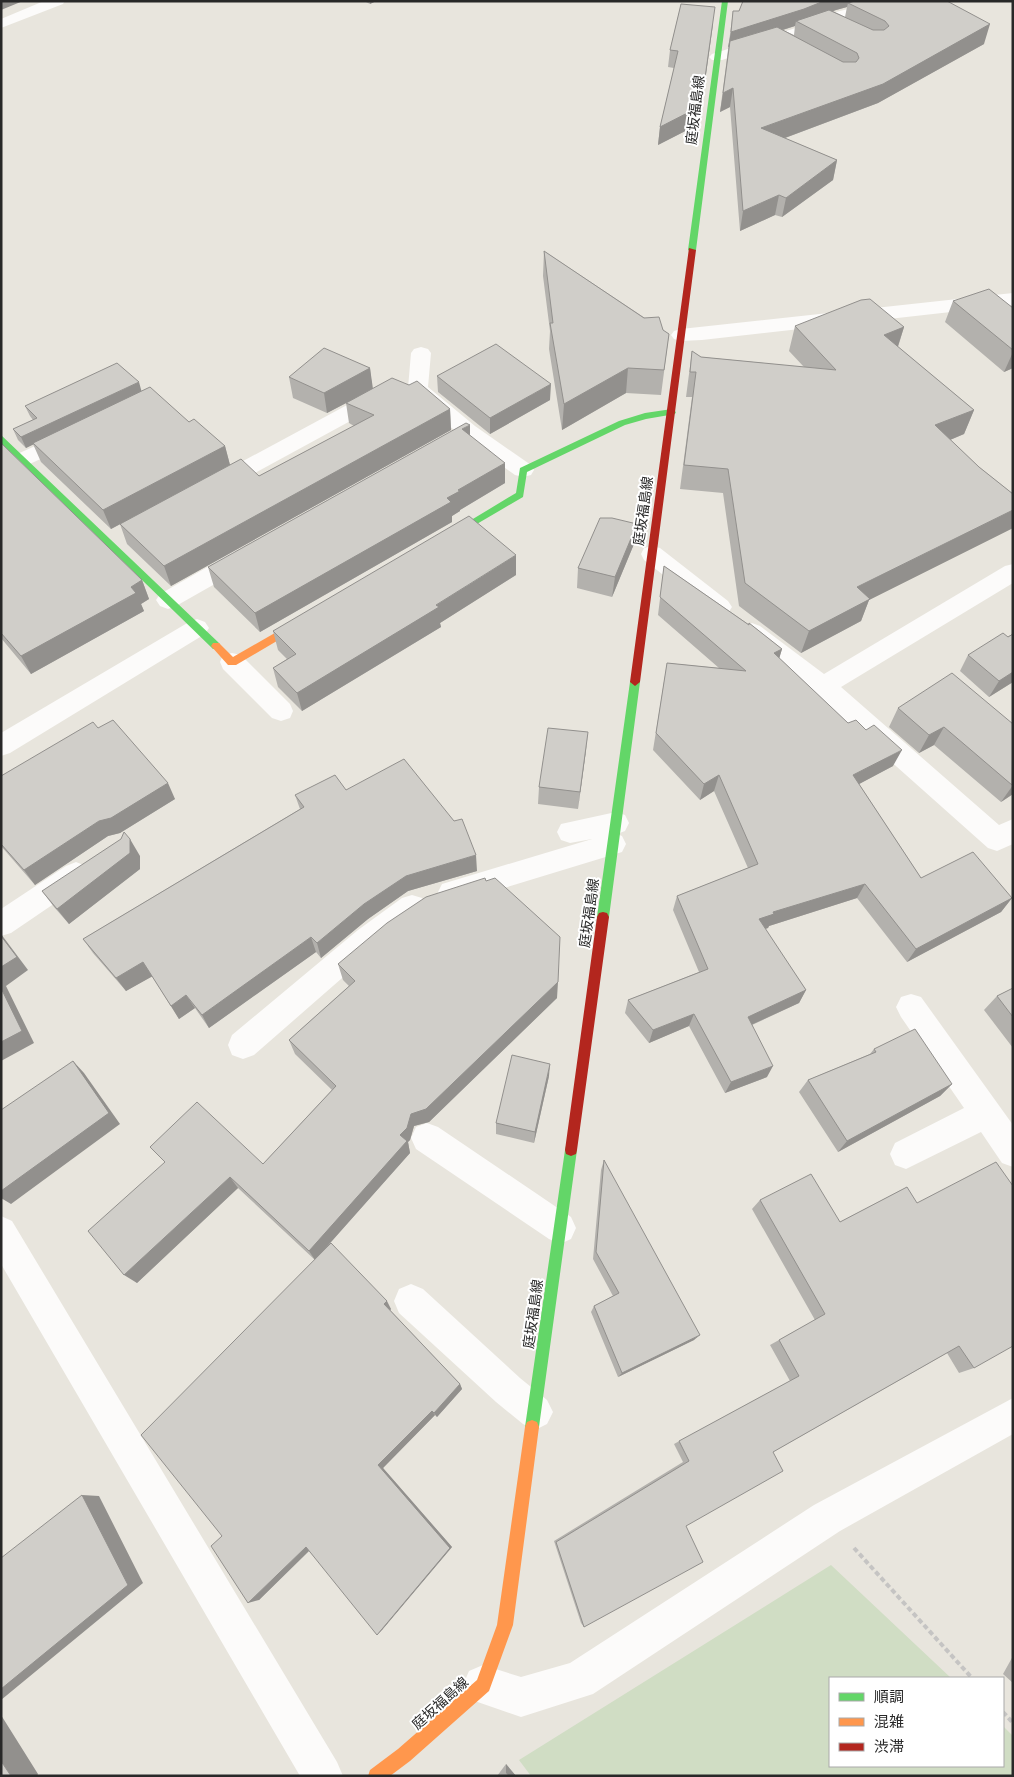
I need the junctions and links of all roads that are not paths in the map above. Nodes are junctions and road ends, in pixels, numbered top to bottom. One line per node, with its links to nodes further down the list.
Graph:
1 (58, 1): 5 (street)
2 (725, 1): 9 (main road, 庭坂福島線)
3 (899, 1): 4 (street)
4 (825, 21): 6 (street); 7 (street)
5 (1, 24)
6 (842, 29)
7 (776, 39): 8 (street); 9 (street)
8 (794, 48)
9 (717, 57): 11 (main road, 庭坂福島線)
10 (1013, 298): 11 (street)
11 (681, 335): 14 (main road, 庭坂福島線)
12 (421, 353): 13 (street)
13 (418, 388): 18 (street); 19 (street)
14 (672, 412): 18 (main road); 22 (main road, 庭坂福島線)
15 (92, 426): 17 (street)
16 (1, 438): 17 (main road)
17 (23, 460): 24 (main road)
18 (523, 470): 20 (main road)
19 (195, 496)
20 (435, 544)
21 (262, 547): 24 (street)
22 (652, 554): 28 (street); 33 (main road, 庭坂福島線)
23 (1013, 572): 28 (street)
24 (168, 600): 26 (main road)
25 (317, 613): 27 (main road)
26 (197, 628): 27 (main road); 30 (street)
27 (232, 662): 29 (street)
28 (823, 686): 31 (street)
29 (281, 711)
30 (1, 746)
31 (1013, 830)
32 (570, 832): 33 (street)
33 (615, 833): 37 (street); 42 (main road, 庭坂福島線)
34 (96, 862): 35 (street)
35 (1, 924)
36 (911, 1007): 38 (street)
37 (243, 1045)
38 (986, 1113): 40 (street); 41 (street)
39 (427, 1138): 42 (street)
40 (1013, 1152)
41 (906, 1154)
42 (560, 1228): 45 (main road, 庭坂福島線)
43 (1, 1232): 48 (street)
44 (412, 1301): 45 (street)
45 (535, 1412): 47 (main road, 庭坂福島線)
46 (1013, 1416): 47 (street)
47 (483, 1685): 49 (main road, 庭坂福島線)
48 (323, 1776)
49 (376, 1776)

